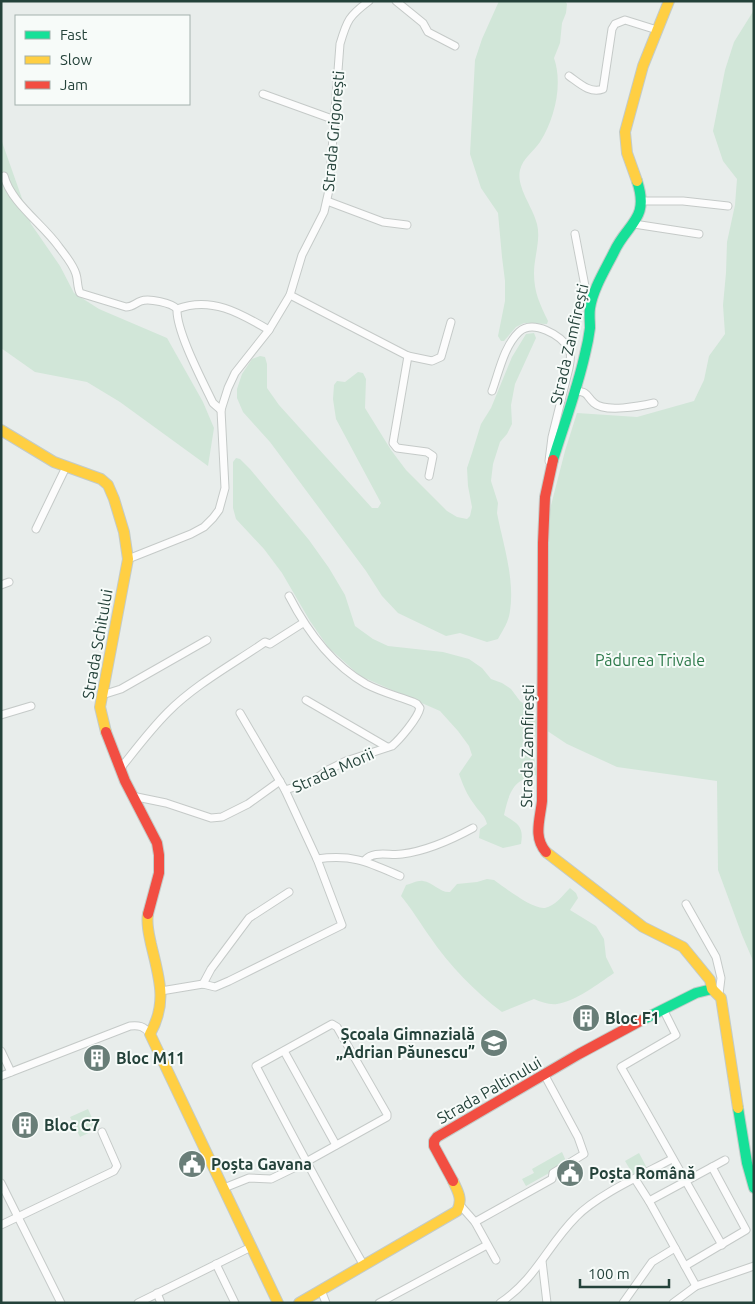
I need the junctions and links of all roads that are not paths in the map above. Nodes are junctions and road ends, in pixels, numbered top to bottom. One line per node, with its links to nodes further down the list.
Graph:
1 (369, 1): 8 (street, Strada Grigorești)
2 (396, 1): 5 (street)
3 (669, 1): 4 (street)
4 (658, 30): 6 (street); 10 (street)
5 (455, 46)
6 (569, 76)
7 (263, 94): 8 (street)
8 (334, 120): 11 (street, Strada Grigorești)
9 (4, 176): 18 (street)
10 (641, 200): 12 (street); 14 (street, Strada Zamfirești)
11 (327, 201): 13 (street); 17 (street, Strada Grigorești)
12 (728, 206)
13 (407, 225)
14 (632, 227): 16 (street); 19 (street, Strada Zamfirești)
15 (575, 234): 19 (street)
16 (699, 234)
17 (290, 296): 21 (street, Strada Grigorești); 22 (street)
18 (177, 309): 21 (street); 26 (street)
19 (590, 310): 24 (street, Strada Zamfirești)
20 (451, 322): 22 (street)
21 (268, 330): 26 (street, Strada Grigorești)
22 (408, 356): 30 (street)
23 (492, 391): 29 (street)
24 (576, 391): 25 (street); 29 (street, Strada Zamfirești)
25 (654, 403)
26 (221, 410): 32 (street, Strada Grigorești)
27 (1, 430): 28 (street, Strada Schitului)
28 (66, 468): 31 (street); 32 (street, Strada Schitului)
29 (550, 472): 56 (street, Strada Zamfirești)
30 (429, 476)
31 (36, 529)
32 (128, 559): 38 (street, Strada Schitului)
33 (9, 582): 34 (street)
34 (1, 585)
35 (289, 596): 36 (street)
36 (303, 623): 43 (street, Strada Morii); 44 (street)
37 (207, 640): 38 (street)
38 (102, 695): 44 (street, Strada Schitului)
39 (306, 700): 43 (street)
40 (31, 706): 42 (street)
41 (240, 713): 45 (street)
42 (1, 715)
43 (387, 747): 46 (street, Strada Morii)
44 (120, 769): 47 (street, Strada Schitului)
45 (280, 781): 46 (street); 47 (street, Strada Morii)
46 (286, 790): 49 (street)
47 (132, 796): 55 (street, Strada Schitului)
48 (473, 828): 50 (street)
49 (317, 859): 50 (street); 54 (street)
50 (365, 860): 51 (street)
51 (400, 876)
52 (289, 892): 54 (street)
53 (686, 904): 56 (street)
54 (204, 984): 55 (street)
55 (161, 991): 58 (street, Strada Schitului)
56 (715, 992): 57 (street, Strada Paltinului); 74 (street, Strada Zamfirești)
57 (663, 1009): 62 (street, Strada Paltinului); 66 (street)
58 (150, 1034): 61 (street); 73 (street)
59 (1, 1051): 61 (street)
60 (284, 1051): 65 (street); 65 (street); 68 (street)
61 (12, 1072): 63 (street)
62 (544, 1074): 76 (street, Strada Paltinului); 78 (street)
63 (1, 1076)
64 (102, 1132): 77 (street)
65 (336, 1145): 68 (street)
66 (672, 1159): 70 (street); 71 (street)
67 (725, 1160): 69 (street)
68 (306, 1162): 73 (street); 87 (street)
69 (712, 1167): 71 (street); 81 (street)
70 (635, 1179): 75 (street); 85 (street)
71 (686, 1182): 75 (street); 81 (street)
72 (1, 1183): 77 (street)
73 (224, 1188): 82 (street)
74 (754, 1188)
75 (649, 1200): 83 (street)
76 (460, 1205): 78 (street); 87 (street)
77 (18, 1216): 79 (street); 94 (street)
78 (475, 1222): 80 (street)
79 (1, 1225)
80 (488, 1245): 84 (street); 101 (street)
81 (722, 1245): 88 (street)
82 (251, 1247): 86 (street); 98 (street)
83 (675, 1248): 88 (street); 104 (street)
84 (496, 1260)
85 (542, 1262): 102 (street); 103 (street)
86 (216, 1264): 92 (street); 97 (street)
87 (363, 1264): 91 (street)
88 (685, 1266): 90 (street)
89 (754, 1267): 90 (street)
90 (696, 1286): 93 (street)
91 (321, 1290): 99 (street); 100 (street)
92 (157, 1293): 95 (street); 96 (street)
93 (676, 1302)
94 (61, 1303)
95 (138, 1303)
96 (162, 1303)
97 (235, 1303)
98 (278, 1303)
99 (299, 1303)
100 (326, 1303)
101 (378, 1303)
102 (500, 1303)
103 (547, 1303)
104 (623, 1303)

